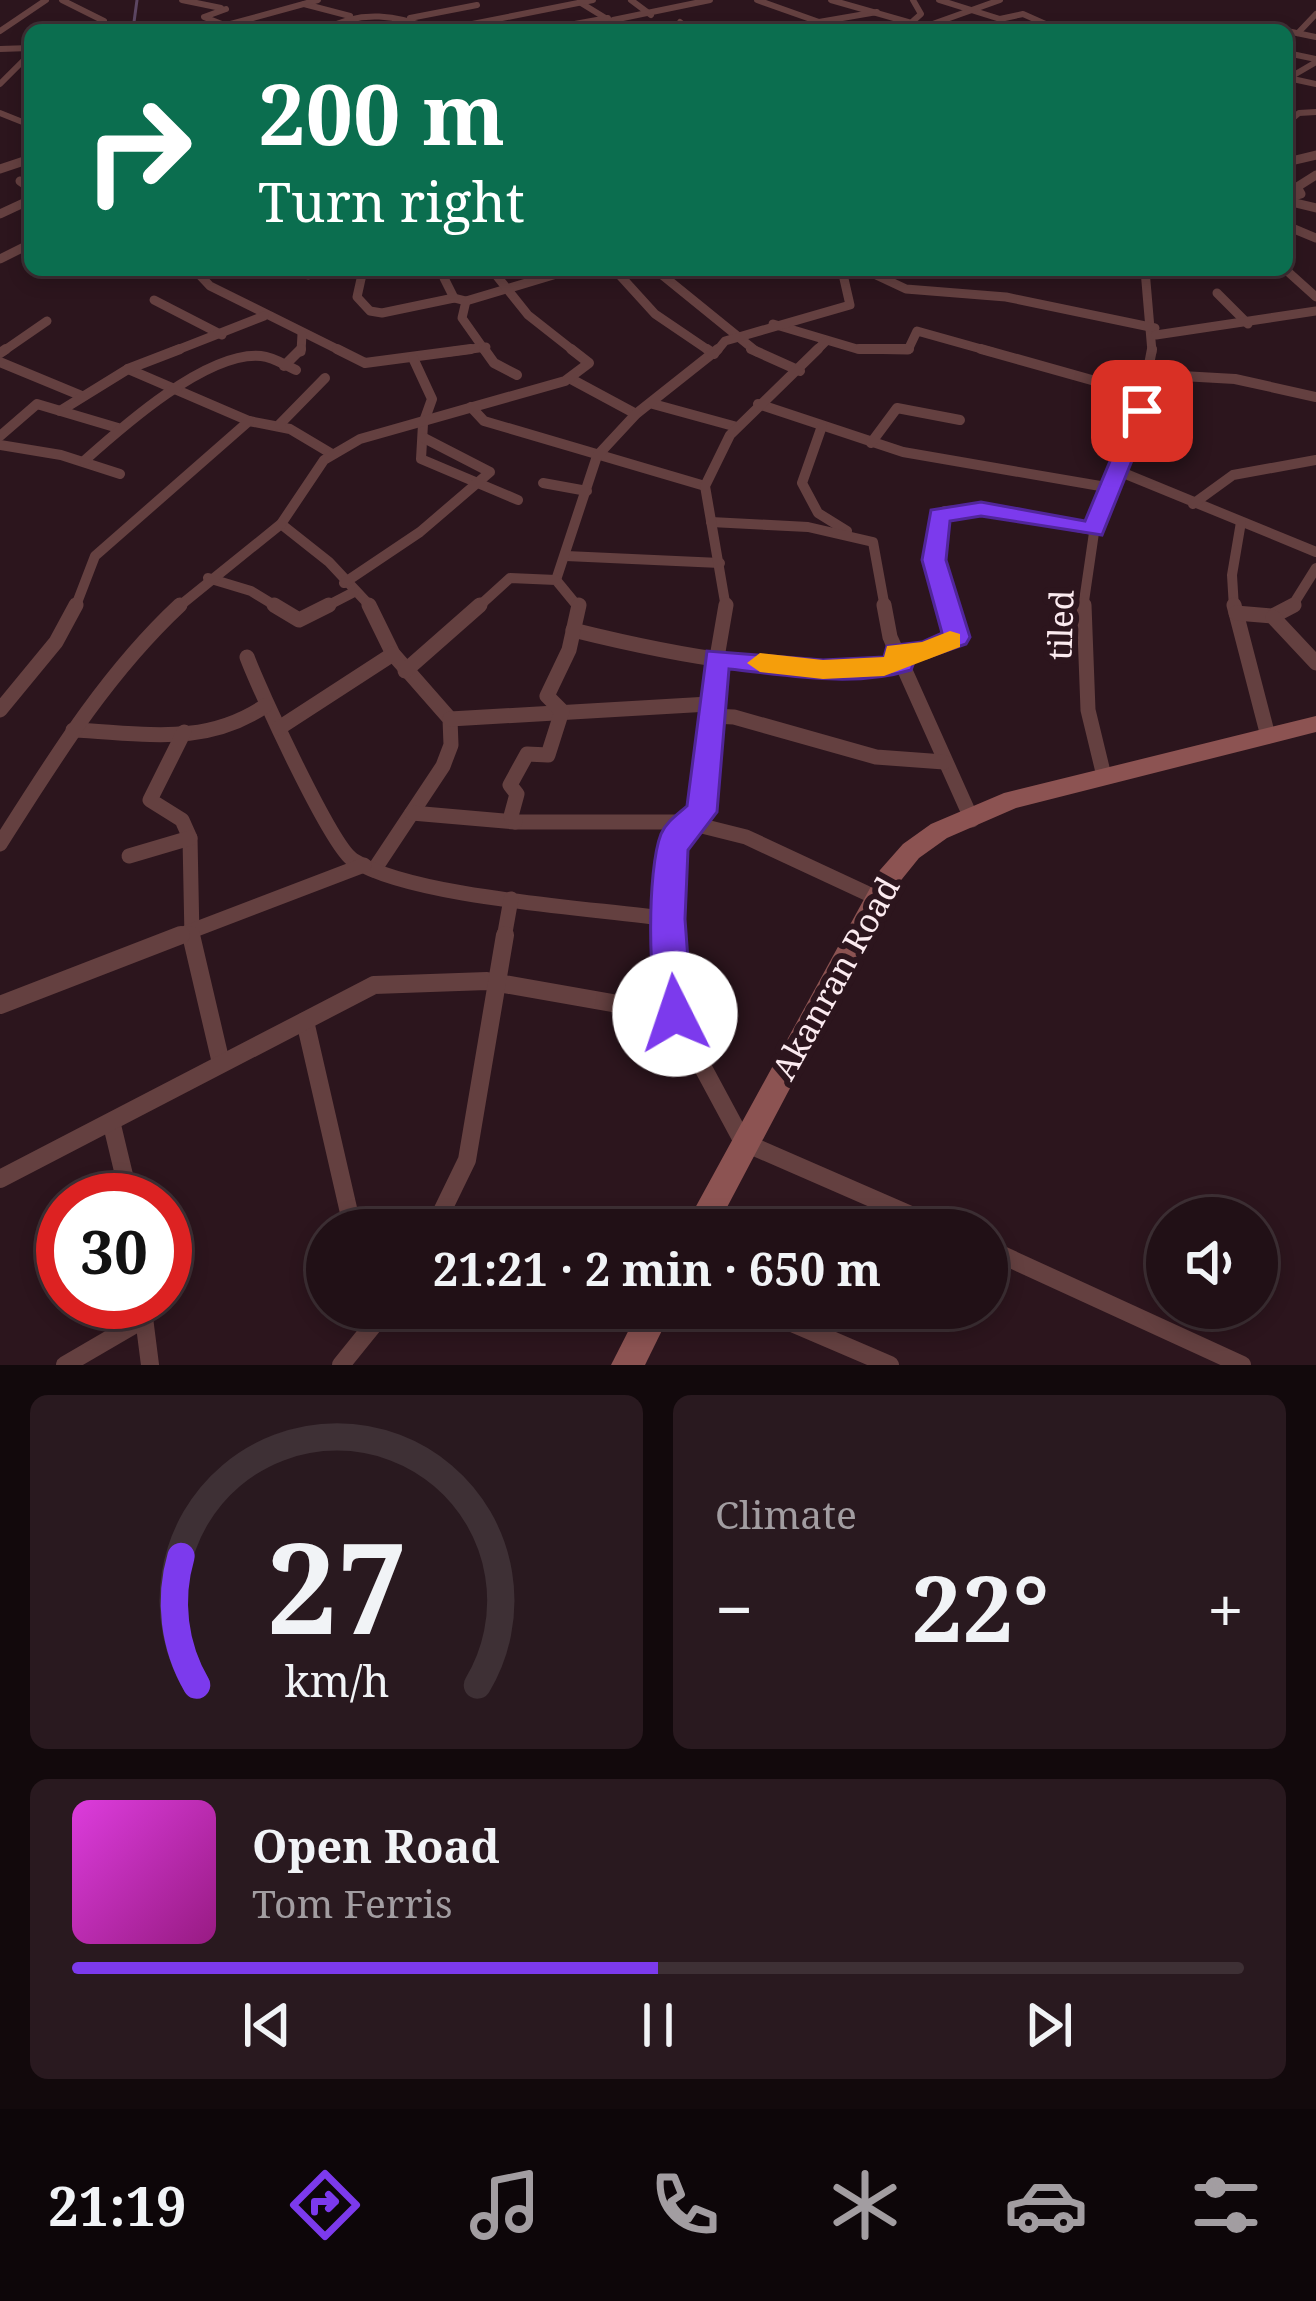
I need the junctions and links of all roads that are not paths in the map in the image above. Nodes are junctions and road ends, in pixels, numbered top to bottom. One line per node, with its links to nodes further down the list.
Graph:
1 (46, 0): 31 (street)
2 (62, 0): 36 (street)
3 (182, 0): 37 (street)
4 (318, 0): 16 (street)
5 (467, 0): 17 (street)
6 (593, 0): 15 (street)
7 (631, 0): 24 (street)
8 (710, 0): 24 (street)
9 (757, 0): 29 (street)
10 (831, 0): 20 (street)
11 (915, 0): 33 (street)
12 (939, 0): 18 (street)
13 (1000, 0): 18 (street)
14 (376, 3): 26 (street)
15 (580, 3): 19 (street); 35 (street)
16 (304, 4): 25 (street); 38 (street)
17 (477, 4): 23 (street); 27 (street)
18 (970, 10): 21 (street); 28 (street)
19 (525, 11): 23 (street); 41 (street)
20 (877, 12): 29 (street); 33 (street)
21 (960, 13): 28 (street); 45 (street)
22 (1315, 14): 50 (street)
23 (496, 15): 40 (street)
24 (651, 15): 35 (street)
25 (350, 16): 26 (street); 39 (street)
26 (378, 16): 27 (street)
27 (405, 19): 34 (street)
28 (989, 19): 46 (street); 47 (street)
29 (828, 21): 43 (street)
30 (0, 22): 31 (street)
31 (10, 22): 48 (street)
32 (680, 22): 42 (street)
33 (912, 22): 44 (street)
34 (420, 23)
35 (617, 23)
36 (101, 24)
37 (221, 24)
38 (243, 24)
39 (335, 24)
40 (461, 24)
41 (551, 24)
42 (682, 24)
43 (836, 24)
44 (919, 24)
45 (939, 24)
46 (996, 24)
47 (1046, 24)
48 (0, 31)
49 (1293, 32): 50 (street)
50 (1298, 33): 51 (street)
51 (1316, 37)
52 (24, 39): 53 (street)
53 (14, 48): 54 (street); 55 (street)
54 (0, 50)
55 (24, 50)
56 (24, 57): 57 (street)
57 (0, 83)
58 (0, 117): 59 (street)
59 (23, 119)
60 (1316, 176): 63 (street)
61 (20, 181): 62 (street)
62 (24, 184)
63 (1293, 197)
64 (24, 203): 65 (street)
65 (11, 210): 66 (street); 67 (street)
66 (24, 211)
67 (0, 214)
68 (201, 276): 85 (street)
69 (361, 276): 82 (street)
70 (495, 276): 79 (street)
71 (550, 276): 79 (street)
72 (620, 276): 96 (street)
73 (664, 276): 91 (street)
74 (843, 276): 88 (street)
75 (877, 276): 89 (street)
76 (1146, 276): 89 (street, tiled)
77 (1293, 276): 81 (street)
78 (444, 278): 82 (street)
79 (503, 290): 82 (street); 106 (street)
80 (1217, 293): 87 (street)
81 (1316, 297)
82 (460, 299): 94 (street)
83 (154, 300): 92 (street)
84 (1316, 311): 87 (street)
85 (264, 316): 90 (street); 92 (street)
86 (47, 321): 95 (street)
87 (1248, 324): 89 (street)
88 (773, 325): 91 (street); 93 (street)
89 (1156, 332): 103 (street, tiled)
90 (302, 334): 97 (street); 99 (street)
91 (741, 334): 96 (street); 102 (street)
92 (222, 335): 100 (street)
93 (826, 341): 102 (street); 108 (street)
94 (487, 347): 97 (street); 104 (street)
95 (0, 353)
96 (714, 354): 111 (street)
97 (412, 358): 122 (street)
98 (0, 362): 109 (street)
99 (284, 366): 101 (street); 107 (street)
100 (128, 369): 107 (street); 109 (street)
101 (296, 370)
102 (791, 370): 112 (street)
103 (1146, 374): 108 (street, tiled); 110 (street)
104 (517, 375)
105 (325, 377): 118 (street)
106 (571, 379): 113 (street); 115 (street)
107 (173, 393): 117 (street); 121 (street)
108 (1144, 395): 130 (street, tiled)
109 (82, 396): 114 (street)
110 (1316, 397)
111 (653, 404): 115 (street); 120 (street)
112 (758, 404): 119 (street); 120 (street)
113 (471, 407): 122 (street); 127 (street)
114 (60, 411): 121 (street); 123 (street)
115 (636, 414): 127 (street)
116 (960, 420): 124 (street)
117 (249, 421): 118 (street); 161 (street)
118 (279, 424): 126 (street)
119 (822, 426): 124 (street); 143 (street)
120 (737, 427): 134 (street)
121 (118, 428): 129 (street)
122 (423, 431): 126 (street); 133 (street); 133 (street)
123 (0, 436)
124 (871, 443): 135 (street)
125 (0, 445): 129 (street)
126 (332, 454): 141 (street)
127 (597, 456): 134 (street); 136 (street)
128 (1316, 460): 138 (street)
129 (84, 461): 131 (street)
130 (1115, 470): 135 (street, tiled); 138 (street)
131 (120, 474)
132 (543, 483): 136 (street)
133 (477, 484): 137 (street); 150 (street)
134 (705, 486): 139 (street)
135 (1106, 487): 142 (street, tiled)
136 (587, 491): 145 (street)
137 (518, 500)
138 (1193, 504): 140 (street)
139 (711, 522): 143 (street); 146 (street)
140 (1241, 522): 144 (street); 151 (street)
141 (281, 524): 148 (street); 150 (street)
142 (1093, 530): 157 (street); 171 (street, tiled)
143 (856, 537): 157 (street)
144 (1316, 552)
145 (566, 556): 146 (street); 149 (street)
146 (720, 563): 156 (street)
147 (1316, 568): 152 (street)
148 (208, 578): 150 (street); 167 (street)
149 (556, 580): 153 (street); 159 (street)
150 (349, 587): 154 (street)
151 (1236, 613): 152 (street); 169 (street)
152 (1273, 617): 158 (street)
153 (573, 630): 156 (street); 163 (street)
154 (393, 654): 159 (street); 166 (street)
155 (248, 657): 160 (street)
156 (716, 658): 157 (street); 162 (street)
157 (899, 658): 170 (street)
158 (1316, 663)
159 (405, 670): 164 (street)
160 (265, 706): 166 (street); 168 (street)
161 (0, 710)
162 (711, 710): 163 (street); 170 (street); 175 (street)
163 (562, 711): 164 (street); 174 (street)
164 (450, 719): 172 (street)
165 (1316, 724): 169 (main road, Akanran Road)
166 (279, 728): 179 (street)
167 (73, 730): 168 (street); 177 (street)
168 (184, 732): 176 (street)
169 (1268, 736): 171 (main road, Akanran Road)
170 (944, 763): 173 (street)
171 (1104, 776): 173 (main road, Akanran Road)
172 (412, 813): 174 (street); 179 (street)
173 (972, 820): 180 (main road, Akanran Road)
174 (515, 822): 175 (street)
175 (686, 822): 180 (street); 182 (street)
176 (190, 838): 178 (street); 183 (street)
177 (0, 844)
178 (129, 856)
179 (369, 867): 181 (street); 183 (street)
180 (878, 898): 190 (main road, Akanran Road)
181 (511, 899): 182 (street); 184 (street)
182 (669, 919): 186 (street)
183 (190, 928): 185 (street); 188 (street)
184 (500, 981): 186 (street); 187 (street); 194 (street)
185 (0, 1005)
186 (675, 1014): 190 (street)
187 (305, 1021): 188 (street); 193 (street)
188 (220, 1063): 189 (street)
189 (112, 1124): 191 (street); 192 (street)
190 (743, 1142): 195 (main road, Akanran Road); 196 (street)
191 (124, 1173)
192 (0, 1179)
193 (348, 1209)
194 (443, 1209)
195 (709, 1209)
196 (897, 1209)
197 (1008, 1258): 208 (street)
198 (115, 1329): 203 (street)
199 (145, 1329): 204 (street)
200 (366, 1329): 205 (street)
201 (646, 1329): 206 (main road)
202 (806, 1329): 207 (street)
203 (65, 1365)
204 (150, 1365)
205 (340, 1365)
206 (627, 1365)
207 (890, 1365)
208 (1242, 1365)

